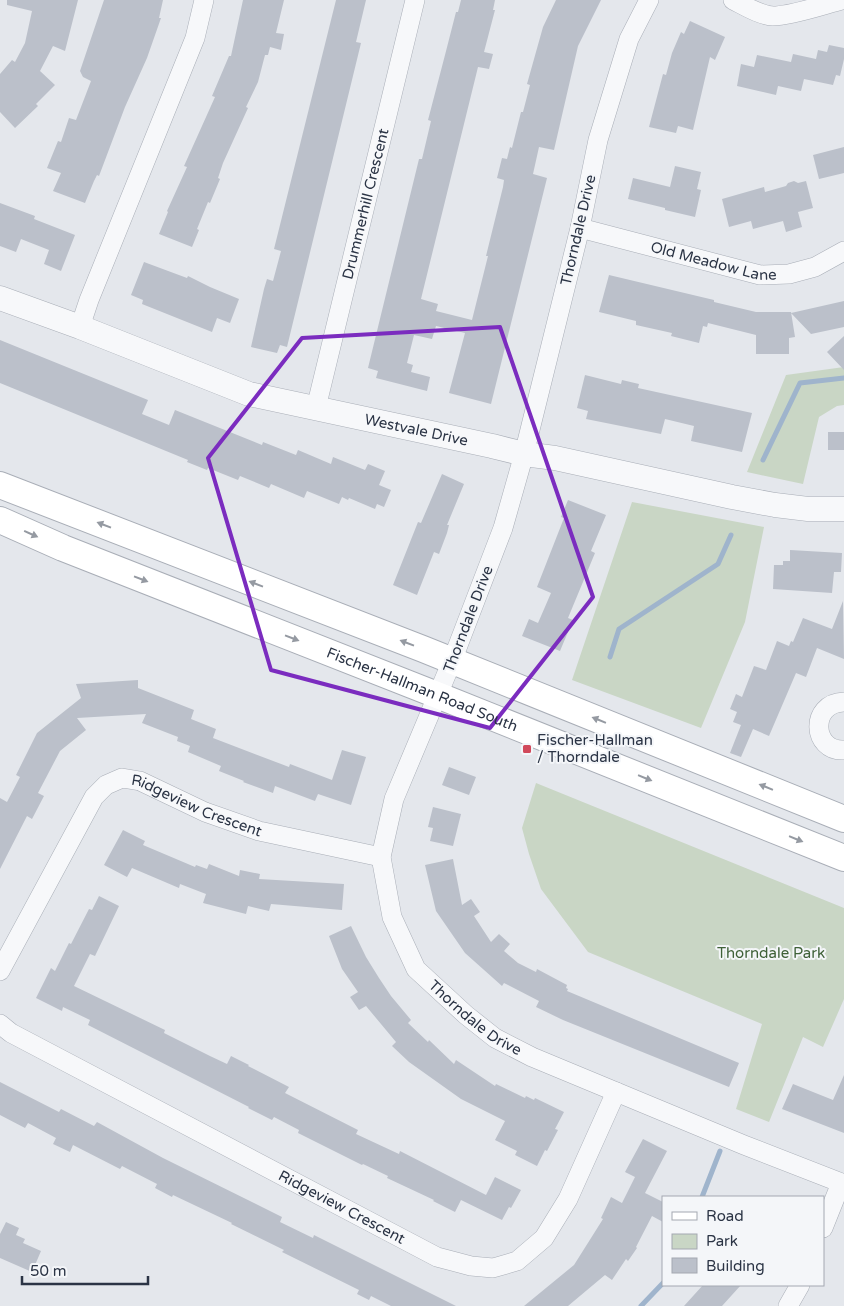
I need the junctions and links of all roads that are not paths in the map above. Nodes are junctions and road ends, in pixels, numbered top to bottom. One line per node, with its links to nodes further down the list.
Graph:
1 (204, 0): 9 (street)
2 (415, 0): 10 (street, Drummerhill Crescent)
3 (649, 0): 6 (street, Thorndale Drive)
4 (733, 0): 5 (street)
5 (842, 0)
6 (580, 228): 7 (street, Old Meadow Lane); 11 (street, Thorndale Drive)
7 (844, 251)
8 (0, 298): 9 (street, Westvale Drive)
9 (80, 326): 10 (street, Westvale Drive)
10 (316, 408): 11 (street, Westvale Drive)
11 (524, 454): 13 (street, Westvale Drive); 15 (street, Thorndale Drive)
12 (0, 484): 15 (main road, one-way to 12)
13 (844, 509)
14 (0, 520): 16 (main road, Fischer-Hallman Road South, one-way to 16)
15 (452, 661): 16 (street, Thorndale Drive); 19 (main road, one-way to 15)
16 (437, 695): 20 (street, Thorndale Drive); 21 (main road, Fischer-Hallman Road South, one-way to 21)
17 (844, 702): 18 (street)
18 (844, 750)
19 (844, 819)
20 (381, 856): 22 (street, Ridgeview Crescent); 24 (street, Thorndale Drive)
21 (844, 858)
22 (0, 971)
23 (0, 1024): 24 (street, Ridgeview Crescent)
24 (616, 1092): 25 (street, Thorndale Drive)
25 (842, 1183): 26 (street)
26 (824, 1226)
27 (799, 1286): 28 (street)
28 (788, 1306)

